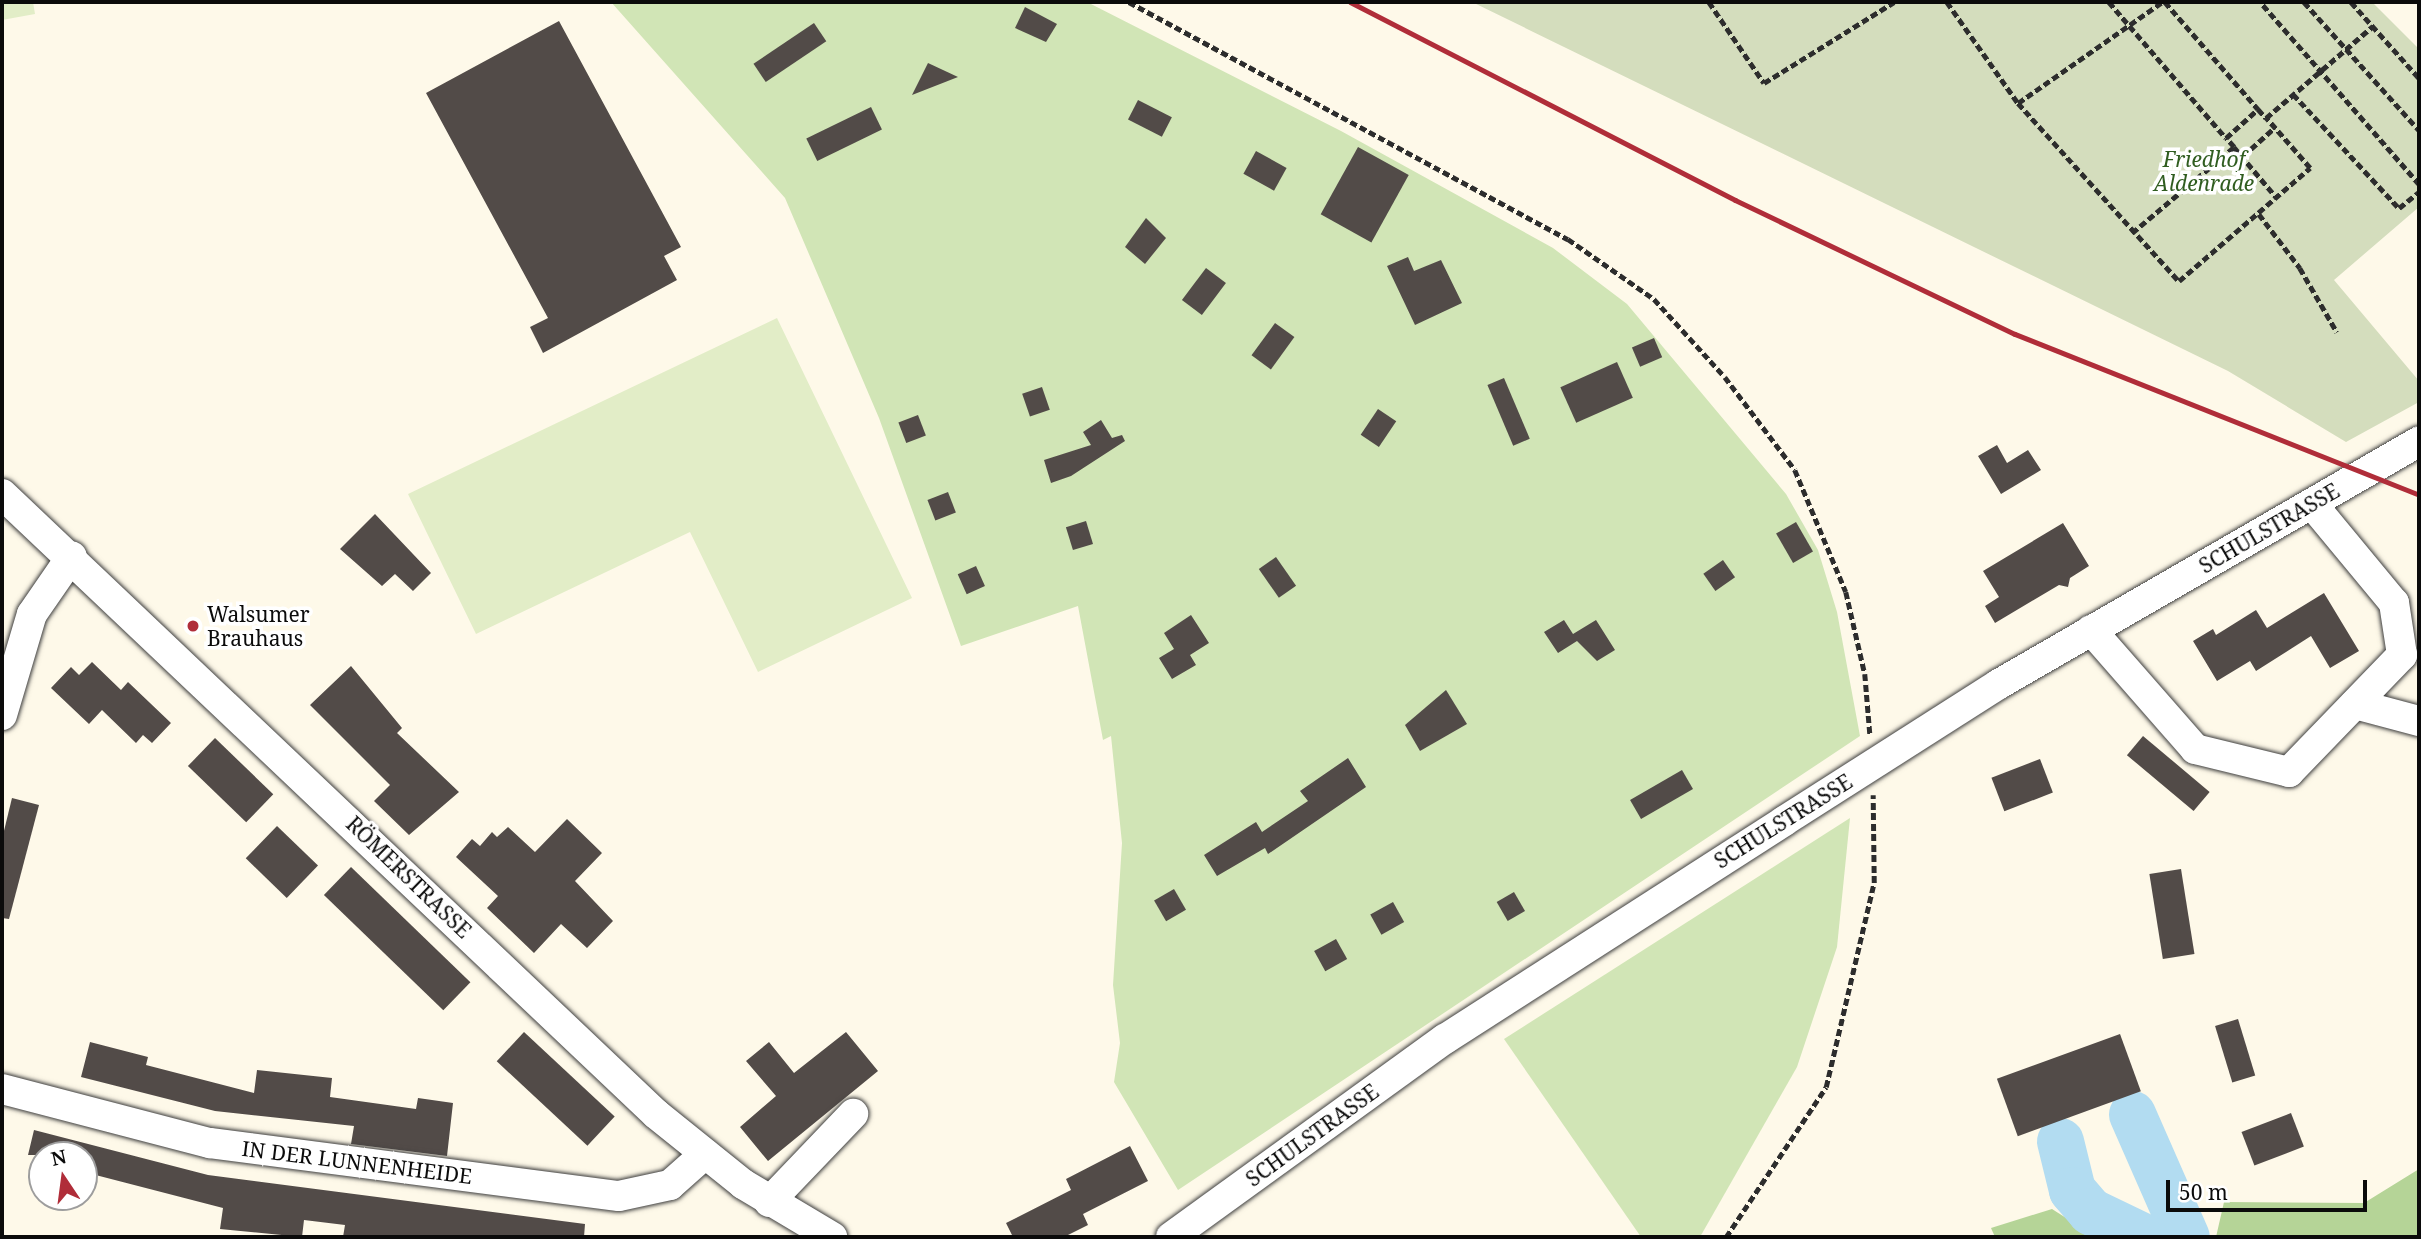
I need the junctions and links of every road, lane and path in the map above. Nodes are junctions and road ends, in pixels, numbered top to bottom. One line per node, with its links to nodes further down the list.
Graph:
1 (1129, 2): 39 (path)
2 (1709, 2): 3 (path)
3 (1894, 2)
4 (1947, 2): 16 (path)
5 (2109, 2): 10 (path)
6 (2164, 2): 10 (path); 17 (path)
7 (2304, 2): 12 (path)
8 (2351, 2): 11 (path)
9 (2263, 5): 13 (path)
10 (2128, 25): 16 (path); 22 (path)
11 (2373, 26): 12 (path); 14 (path)
12 (2346, 49): 13 (path); 19 (path)
13 (2320, 71): 15 (path); 25 (path)
14 (2419, 78)
15 (2293, 94): 18 (path); 26 (path)
16 (2018, 103): 29 (path)
17 (2258, 109): 18 (path); 22 (path)
18 (2266, 118): 20 (path)
19 (2417, 123): 21 (path)
20 (2274, 128): 24 (path); 27 (path)
21 (2419, 130)
22 (2226, 138): 23 (path)
23 (2234, 147): 24 (path); 29 (path)
24 (2243, 156): 27 (path)
25 (2419, 184)
26 (2419, 192)
27 (2277, 198): 28 (path)
28 (2259, 214): 29 (path); 30 (path)
29 (2132, 233)
30 (2337, 332)
31 (2419, 442): 33 (street, SCHULSTRASSE)
32 (2, 494): 34 (street, RÖMERSTRASSE)
33 (2312, 503): 35 (street, SCHULSTRASSE); 36 (street)
34 (72, 556): 37 (street); 42 (street, RÖMERSTRASSE)
35 (2091, 630): 36 (street); 39 (street, SCHULSTRASSE)
36 (2354, 704): 38 (street)
37 (2, 715)
38 (2419, 721)
39 (1873, 764): 44 (street, SCHULSTRASSE); 46 (path)
40 (2, 1089): 42 (street, IN DER LUNNENHEIDE)
41 (853, 1114): 43 (street)
42 (705, 1154): 43 (street, RÖMERSTRASSE)
43 (769, 1202): 45 (street, RÖMERSTRASSE)
44 (1185, 1233)
45 (832, 1237)
46 (1726, 1237)

